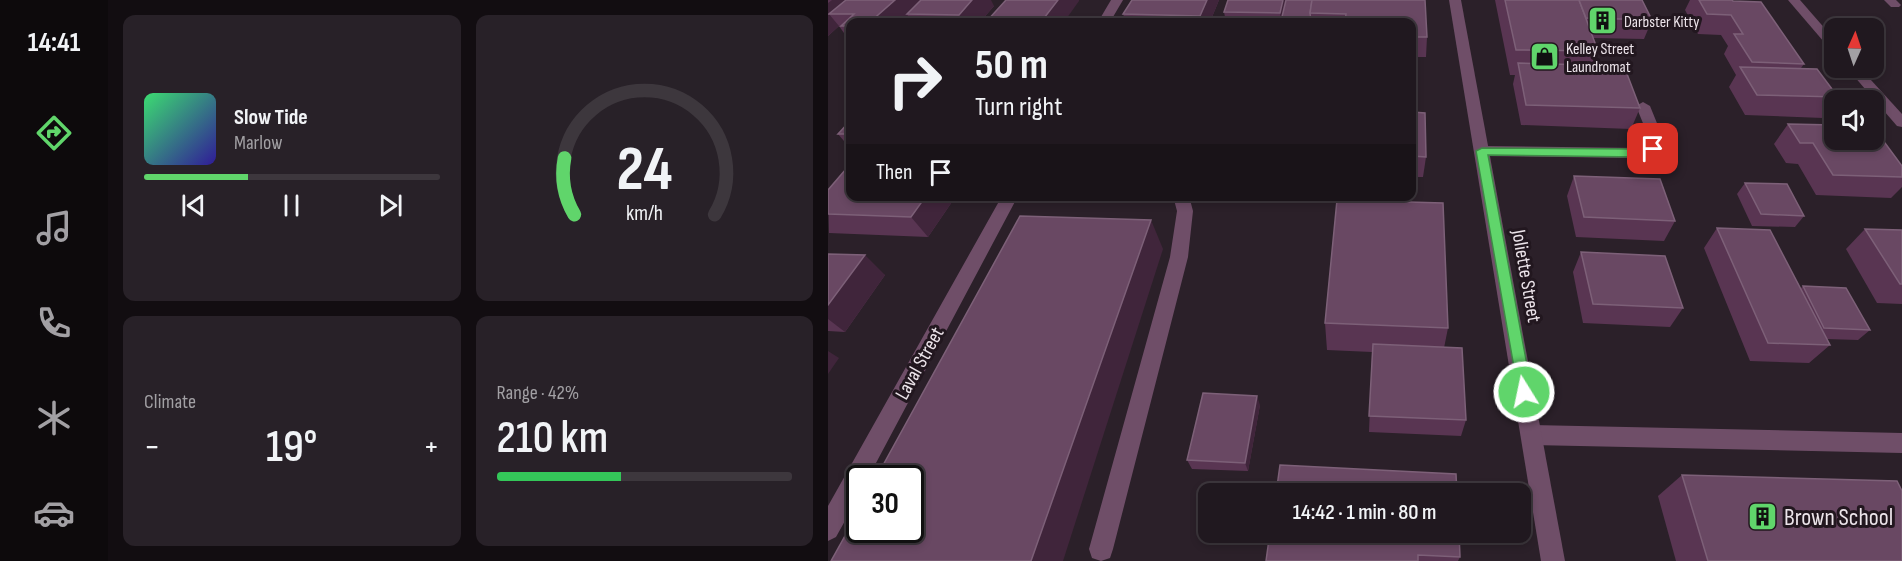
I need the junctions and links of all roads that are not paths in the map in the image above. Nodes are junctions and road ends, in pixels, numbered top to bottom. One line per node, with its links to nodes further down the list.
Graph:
1 (1117, 0): 4 (street)
2 (1455, 0): 9 (street, Joliette Street)
3 (1794, 0): 5 (street)
4 (1106, 18)
5 (1824, 34)
6 (1862, 78): 8 (street)
7 (1644, 106): 9 (street)
8 (1902, 123)
9 (1482, 151): 12 (street, Joliette Street)
10 (1007, 201): 14 (street, Laval Street)
11 (1183, 201): 15 (street)
12 (1532, 435): 13 (street); 16 (street, Joliette Street)
13 (1902, 443)
14 (828, 529)
15 (1101, 549)
16 (1553, 561)

